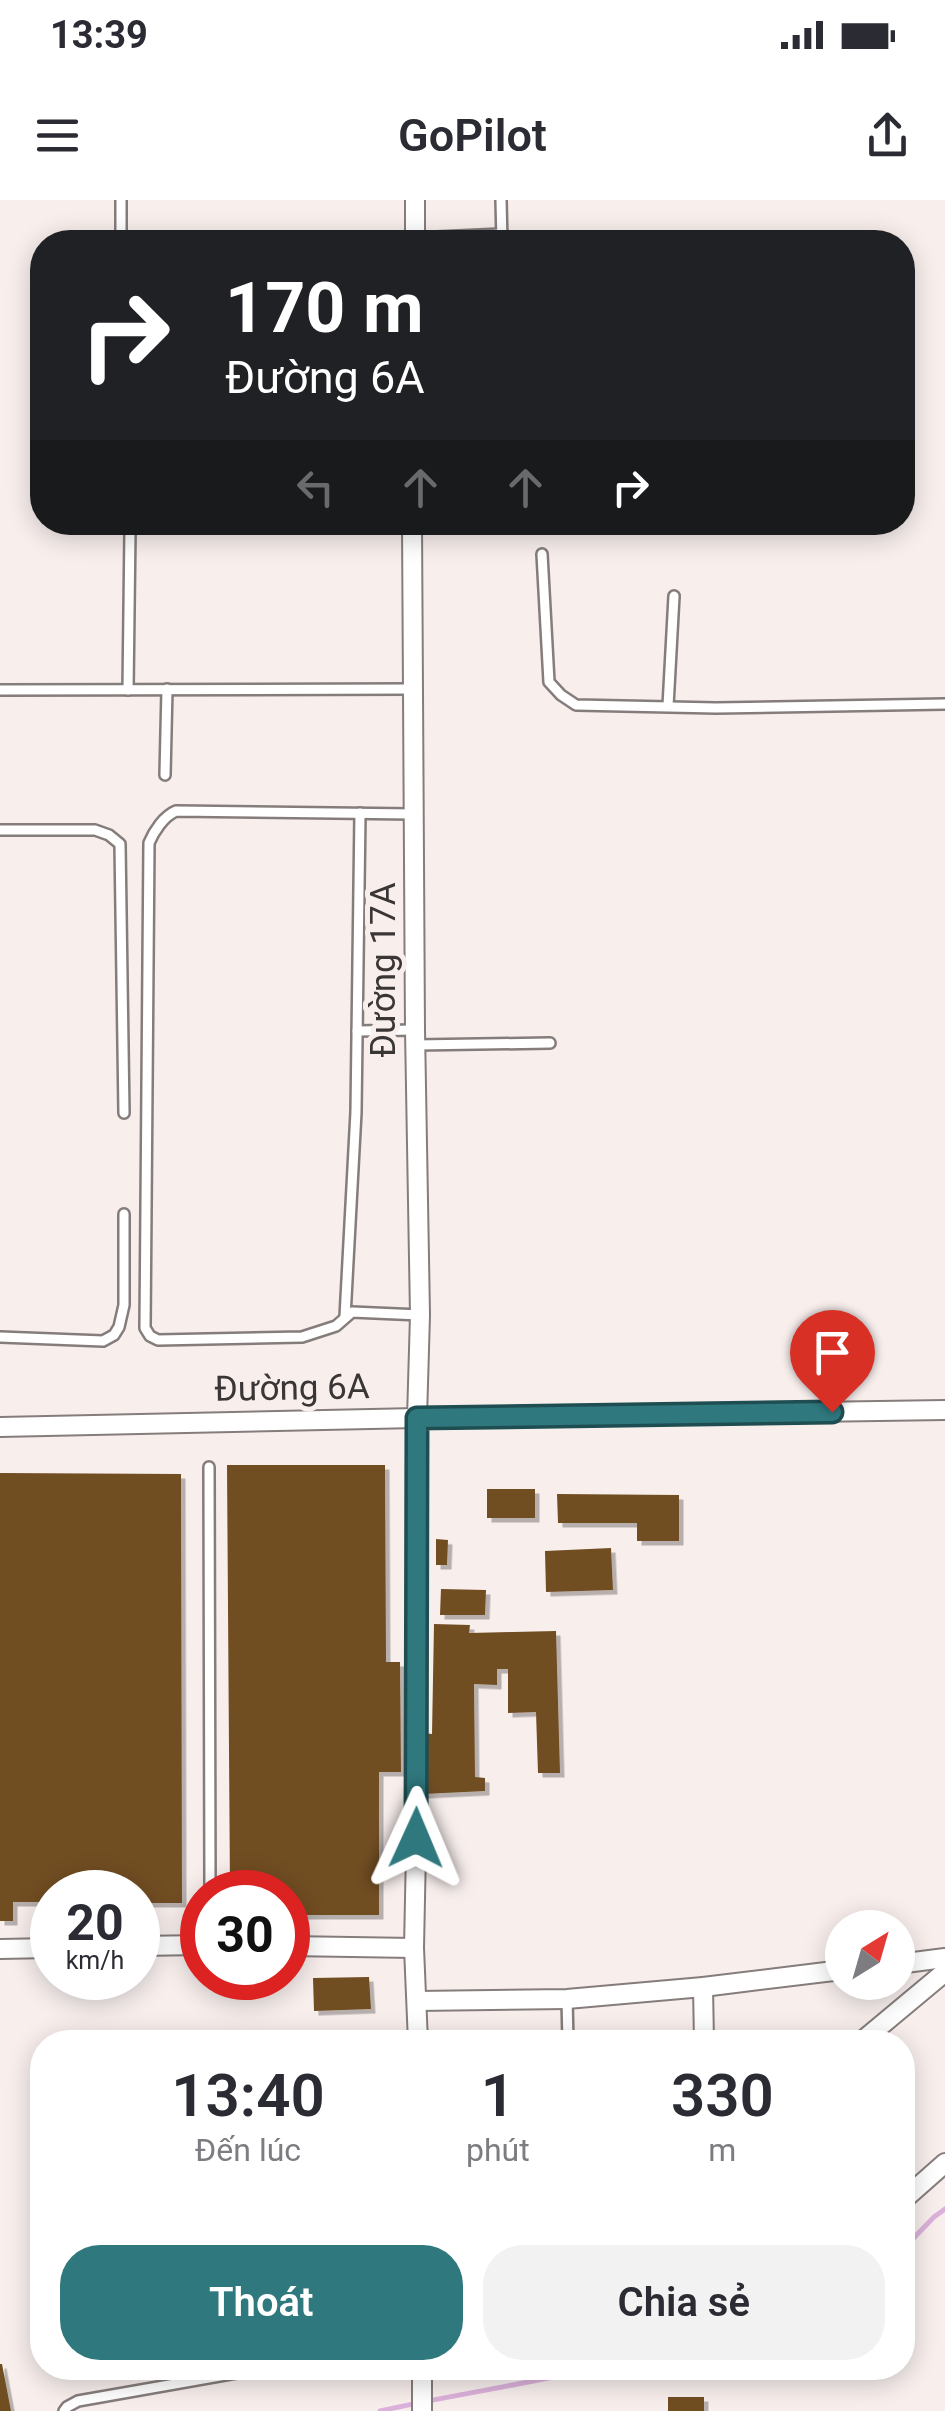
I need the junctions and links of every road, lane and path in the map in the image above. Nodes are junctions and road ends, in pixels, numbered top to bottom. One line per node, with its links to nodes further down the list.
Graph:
1 (120, 200): 4 (lane)
2 (415, 200): 5 (street)
3 (501, 200): 6 (lane)
4 (121, 230)
5 (415, 230)
6 (502, 230)
7 (130, 535): 13 (lane)
8 (412, 535): 11 (street, Đường 17A)
9 (542, 554): 16 (lane)
10 (674, 596): 16 (lane)
11 (413, 688): 14 (lane); 19 (street, Đường 17A)
12 (0, 690): 13 (lane)
13 (128, 690): 14 (lane)
14 (167, 690): 17 (lane)
15 (945, 704): 16 (lane)
16 (668, 706)
17 (165, 775)
18 (360, 813): 19 (lane); 21 (lane); 27 (lane)
19 (415, 814): 22 (street, Đường 17A)
20 (0, 830): 24 (lane)
21 (357, 1031): 22 (lane); 27 (lane)
22 (416, 1038): 23 (lane); 26 (street, Đường 17A)
23 (550, 1043)
24 (124, 1113)
25 (124, 1214): 28 (lane)
26 (420, 1315): 27 (lane); 30 (street, Đường 17A)
27 (344, 1317)
28 (0, 1336)
29 (945, 1410): 30 (street, Đường 6A)
30 (417, 1418): 31 (street, Đường 6A); 36 (street, Đường 17A)
31 (0, 1427)
32 (209, 1467): 33 (lane)
33 (210, 1870)
34 (310, 1946): 36 (street)
35 (30, 1948): 37 (street)
36 (414, 1948): 44 (street, Đường 17A)
37 (0, 1949)
38 (945, 1958): 39 (street)
39 (915, 1962)
40 (825, 1972): 42 (street)
41 (945, 1972): 48 (street)
42 (703, 1987): 43 (street); 47 (street)
43 (567, 2000): 44 (street); 46 (lane)
44 (417, 2002): 45 (street, Đường 17A)
45 (418, 2030)
46 (568, 2030)
47 (704, 2030)
48 (875, 2030)
49 (945, 2163): 50 (street)
50 (915, 2190)
51 (198, 2380): 53 (lane)
52 (422, 2380): 54 (street)
53 (64, 2411)
54 (422, 2411)

